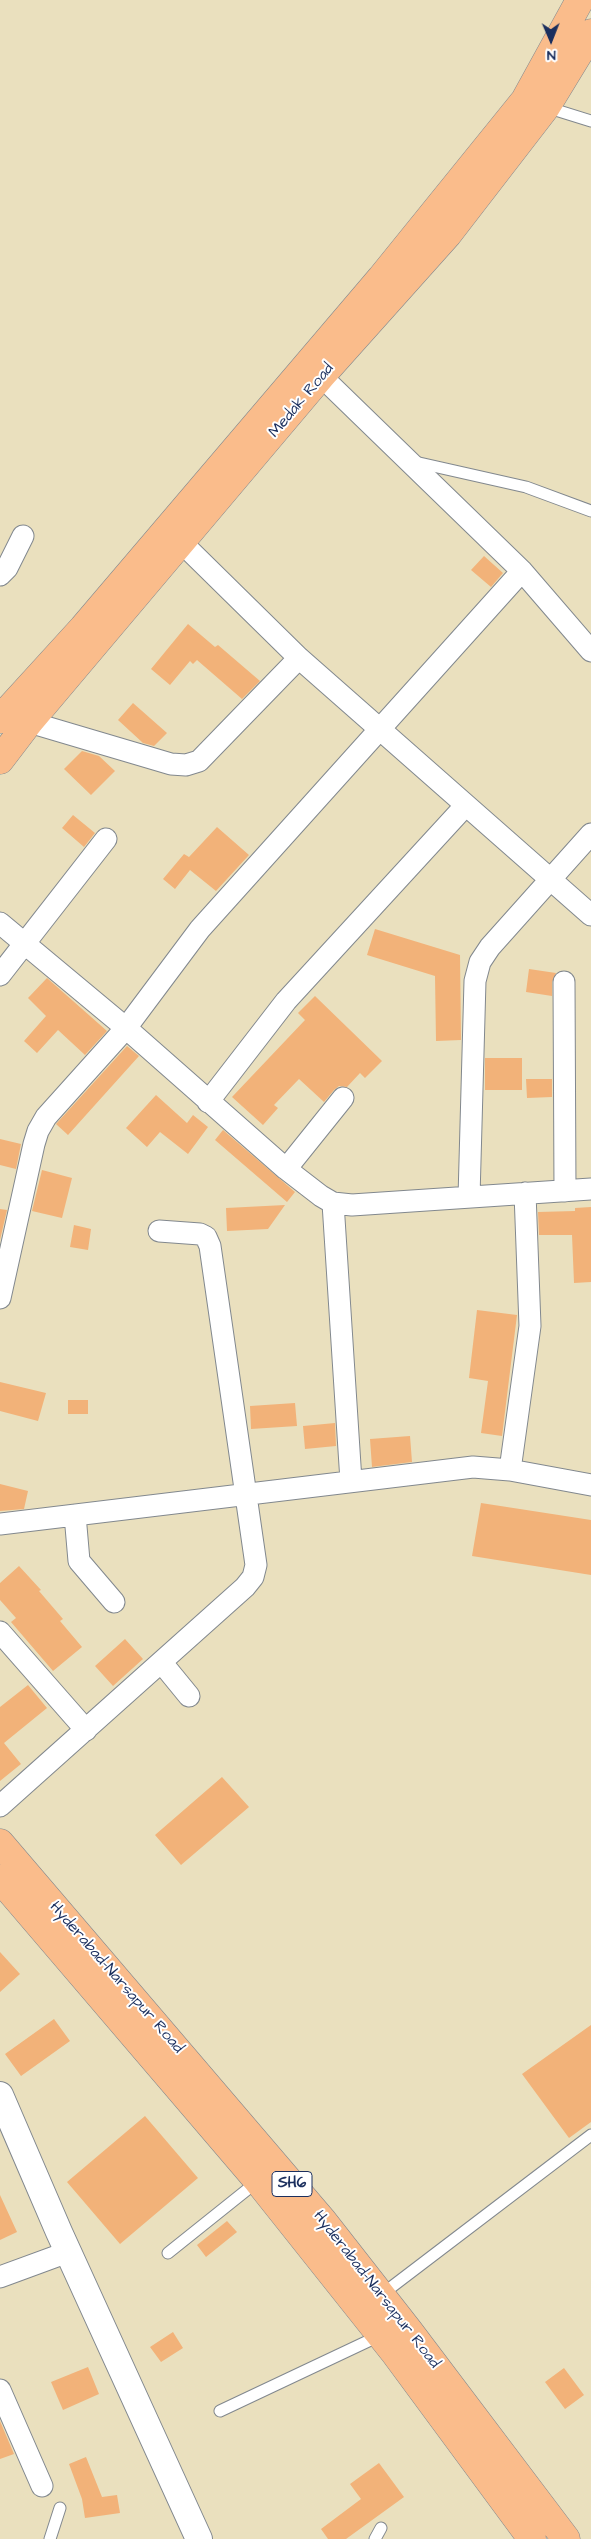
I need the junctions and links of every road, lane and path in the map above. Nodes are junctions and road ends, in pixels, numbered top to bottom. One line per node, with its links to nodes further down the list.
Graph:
1 (580, 0): 14 (main road)
2 (591, 33): 3 (main road, Medak Road)
3 (546, 107): 4 (lane); 5 (main road, Medak Road)
4 (591, 121)
5 (322, 376): 6 (street); 9 (main road, Medak Road)
6 (409, 461): 7 (lane); 11 (street)
7 (591, 510)
8 (23, 536): 10 (street)
9 (182, 543): 13 (street); 15 (main road, Medak Road)
10 (2, 570)
11 (522, 572): 12 (street); 16 (street)
12 (591, 651)
13 (299, 658): 15 (street); 16 (street)
14 (0, 719)
15 (29, 722): 17 (main road, Medak Road)
16 (381, 730): 18 (street); 27 (street)
17 (3, 749)
18 (466, 805): 21 (street); 29 (street)
19 (591, 834): 21 (street)
20 (106, 839): 24 (street)
21 (551, 880): 22 (street); 34 (street)
22 (591, 915)
23 (0, 923): 24 (street)
24 (25, 943): 25 (street); 27 (street)
25 (0, 975)
26 (564, 982): 32 (street)
27 (126, 1028): 29 (street); 37 (street)
28 (343, 1098): 30 (street)
29 (208, 1102): 30 (street)
30 (286, 1169): 35 (street)
31 (591, 1189): 32 (street)
32 (565, 1191): 33 (street)
33 (525, 1193): 34 (street); 38 (street)
34 (468, 1197): 35 (street)
35 (333, 1202): 39 (street)
36 (159, 1231): 41 (street)
37 (0, 1298)
38 (510, 1470): 39 (street); 40 (street)
39 (351, 1481): 41 (street)
40 (591, 1485)
41 (245, 1495): 42 (street); 46 (street)
42 (75, 1515): 43 (street); 44 (street)
43 (0, 1524)
44 (114, 1602)
45 (0, 1632): 48 (street)
46 (162, 1662): 47 (street); 48 (street)
47 (189, 1696)
48 (86, 1730): 49 (street)
49 (0, 1806)
50 (0, 1843): 58 (main road, Hyderabad-Narsapur Road / SH6)
51 (0, 1879): 54 (main road, Hyderabad-Narsapur Road / SH6)
52 (0, 2096): 55 (street)
53 (591, 2135): 58 (lane)
54 (258, 2181): 56 (lane); 59 (main road, Hyderabad-Narsapur Road / SH6)
55 (68, 2252): 57 (street); 66 (street)
56 (168, 2252)
57 (0, 2277)
58 (381, 2295): 69 (main road, Hyderabad-Narsapur Road / SH6)
59 (381, 2335): 61 (lane); 68 (main road, Hyderabad-Narsapur Road / SH6)
60 (0, 2390): 62 (street)
61 (220, 2411)
62 (42, 2486)
63 (60, 2508): 65 (lane)
64 (381, 2528): 67 (lane)
65 (50, 2539)
66 (199, 2539)
67 (375, 2539)
68 (532, 2539)
69 (566, 2539)

